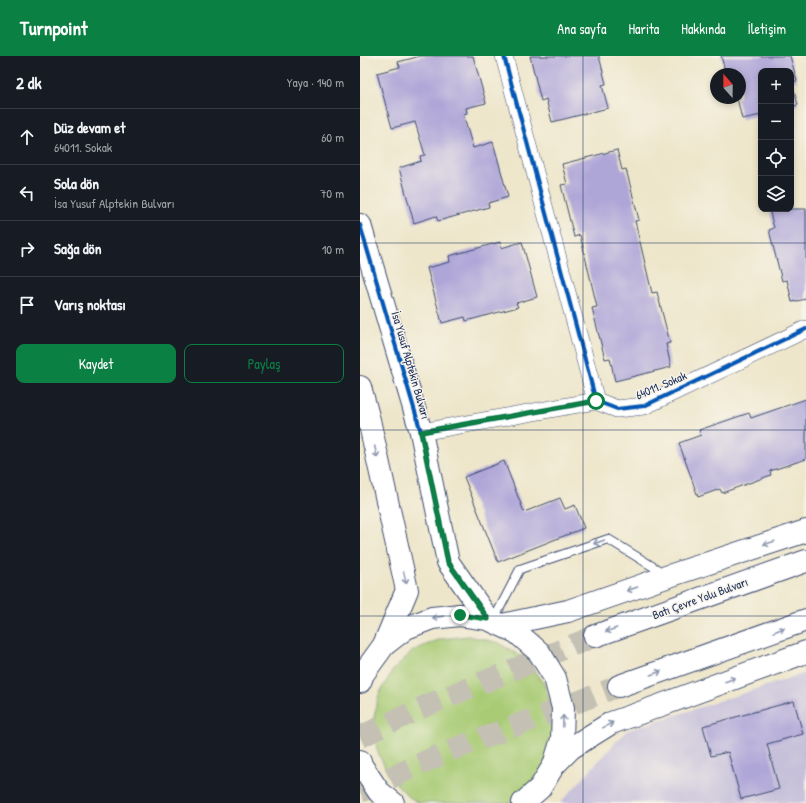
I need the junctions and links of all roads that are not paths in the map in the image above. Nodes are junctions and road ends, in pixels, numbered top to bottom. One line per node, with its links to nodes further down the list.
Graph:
1 (504, 56): 5 (street)
2 (360, 225): 7 (main road, İsa Yusuf Alptekin Bulvarı)
3 (806, 329): 5 (street, 64011. Sokak)
4 (360, 387): 6 (main road)
5 (596, 401): 7 (street)
6 (364, 421): 14 (main road, one-way to 14)
7 (421, 432): 12 (main road, İsa Yusuf Alptekin Bulvarı)
8 (806, 531): 10 (main road, one-way to 10)
9 (806, 560): 13 (main road, Batı Çevre Yolu Bulvarı, one-way to 13)
10 (669, 576): 12 (main road, one-way to 12); 12 (lane, one-way to 12)
11 (806, 620): 17 (main road, one-way to 11)
12 (494, 622): 14 (main road, one-way to 14); 19 (main road, one-way to 12)
13 (595, 636)
14 (384, 645): 16 (main road)
15 (806, 652): 19 (main road, one-way to 15)
16 (361, 677)
17 (619, 686)
18 (360, 761): 21 (main road)
19 (554, 765): 20 (main road)
20 (537, 795): 22 (main road)
21 (393, 803)
22 (523, 803)

